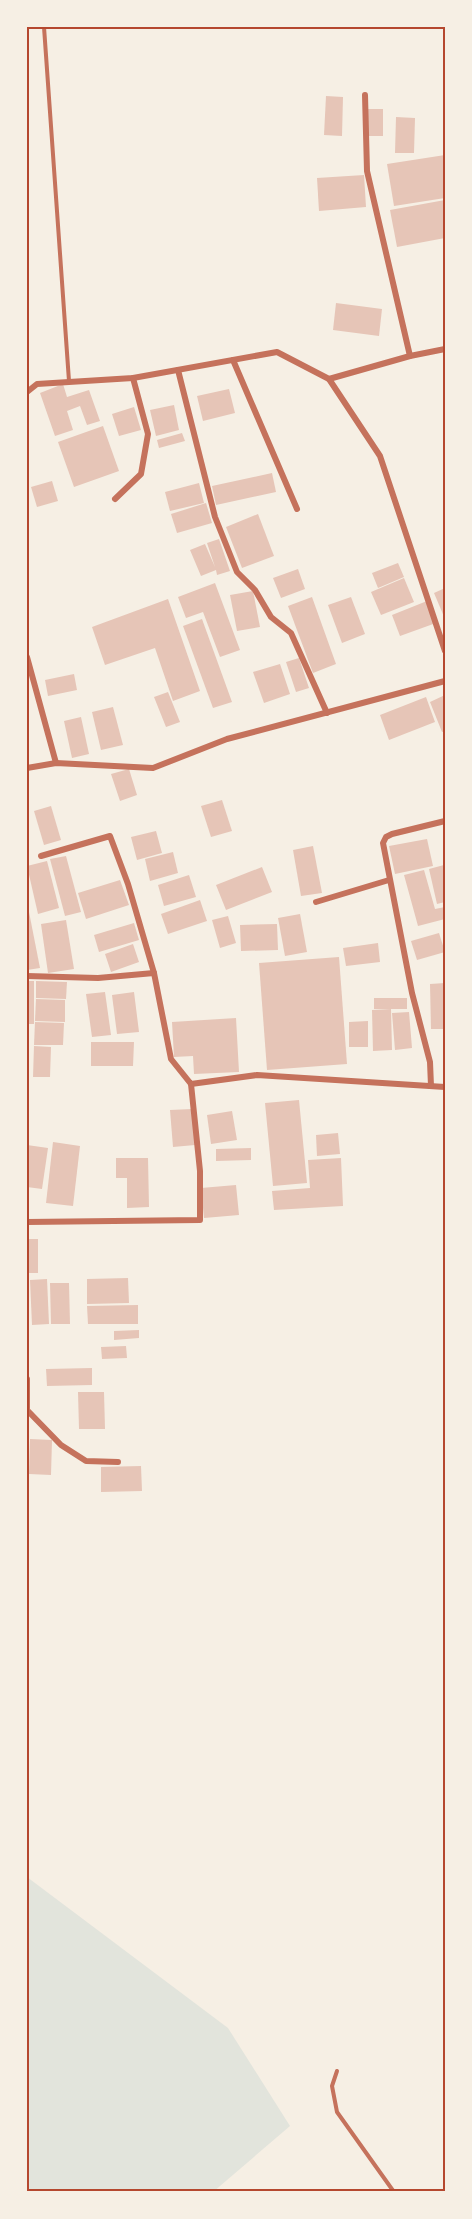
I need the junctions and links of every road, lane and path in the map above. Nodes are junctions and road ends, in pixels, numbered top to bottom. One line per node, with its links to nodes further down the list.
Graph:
1 (44, 27): 9 (lane)
2 (365, 95): 4 (street)
3 (445, 349): 4 (street)
4 (410, 356): 8 (street)
5 (233, 360): 6 (street); 8 (street); 12 (street)
6 (178, 370): 7 (street); 16 (street)
7 (133, 378): 9 (street); 11 (street)
8 (329, 379): 13 (street)
9 (69, 381): 10 (street)
10 (27, 392)
11 (114, 499)
12 (297, 509)
13 (445, 651)
14 (27, 657): 17 (street)
15 (445, 681): 16 (street)
16 (327, 713): 17 (street)
17 (56, 763): 18 (street)
18 (27, 768)
19 (445, 821): 21 (street)
20 (41, 856): 23 (street)
21 (388, 880): 22 (street); 26 (street)
22 (316, 902)
23 (154, 973): 24 (street); 25 (street)
24 (27, 976)
25 (191, 1084): 26 (street); 28 (street)
26 (431, 1086): 27 (street)
27 (445, 1087)
28 (27, 1222)
29 (27, 1378): 30 (street)
30 (27, 1409): 31 (street)
31 (118, 1462)
32 (337, 2071): 33 (lane)
33 (394, 2192)

